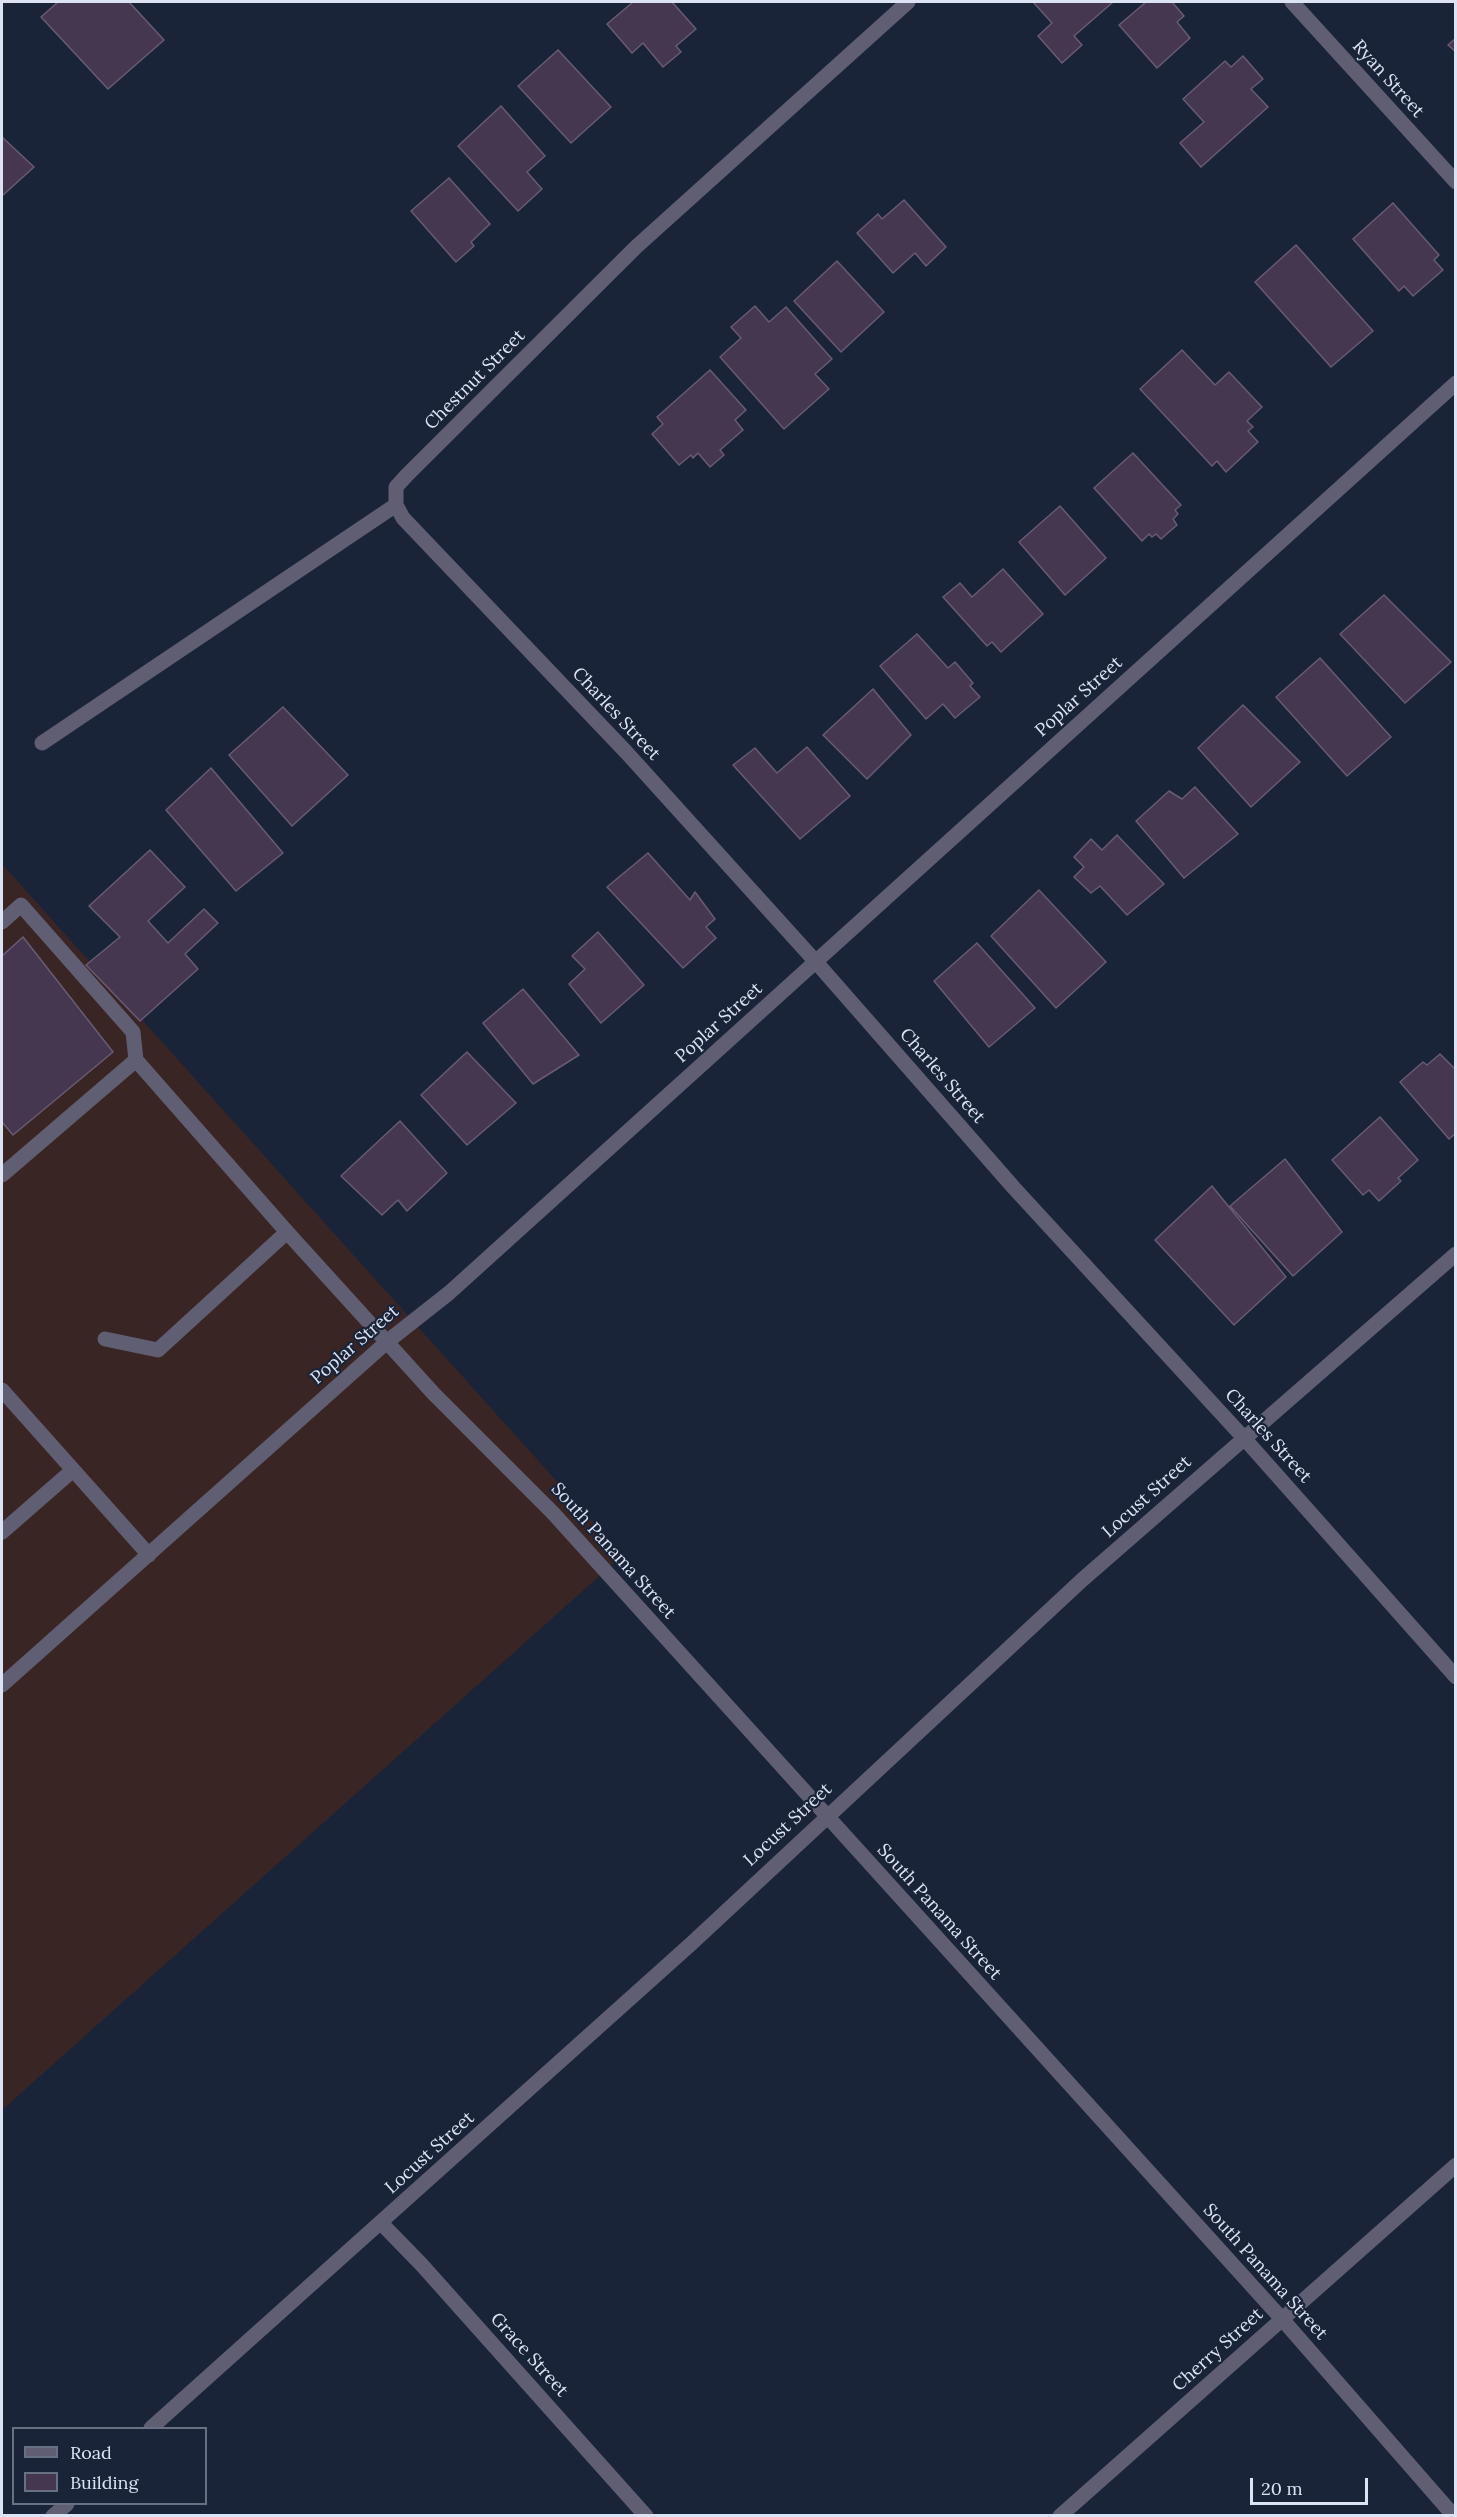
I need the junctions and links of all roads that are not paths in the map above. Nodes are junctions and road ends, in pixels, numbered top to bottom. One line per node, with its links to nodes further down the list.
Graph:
1 (908, 2): 5 (street, Chestnut Street)
2 (1292, 2): 3 (street, Ryan Street)
3 (1455, 182)
4 (1455, 383): 8 (street, Poplar Street)
5 (396, 505): 6 (street); 8 (street, Charles Street)
6 (42, 743)
7 (2, 922): 9 (street)
8 (816, 962): 14 (street, Poplar Street); 16 (street, Charles Street)
9 (136, 1060): 10 (street); 11 (street, South Panama Street)
10 (2, 1175)
11 (287, 1232): 13 (street); 14 (street, South Panama Street)
12 (1455, 1254): 16 (street, Locust Street)
13 (105, 1339)
14 (388, 1341): 19 (street, Poplar Street); 22 (street, South Panama Street)
15 (2, 1390): 17 (street)
16 (1243, 1437): 20 (street, Charles Street); 22 (street, Locust Street)
17 (73, 1470): 18 (street); 19 (street)
18 (2, 1532)
19 (149, 1555): 21 (street, Poplar Street)
20 (1455, 1677)
21 (2, 1685)
22 (826, 1816): 24 (street, Locust Street); 25 (street, South Panama Street)
23 (1455, 2165): 25 (street, Cherry Street)
24 (381, 2223): 26 (street, Locust Street); 29 (street, Grace Street)
25 (1282, 2319): 30 (street, Cherry Street); 31 (street, South Panama Street)
26 (152, 2427)
27 (66, 2505): 28 (street)
28 (53, 2516)
29 (646, 2516)
30 (1060, 2516)
31 (1454, 2516)

